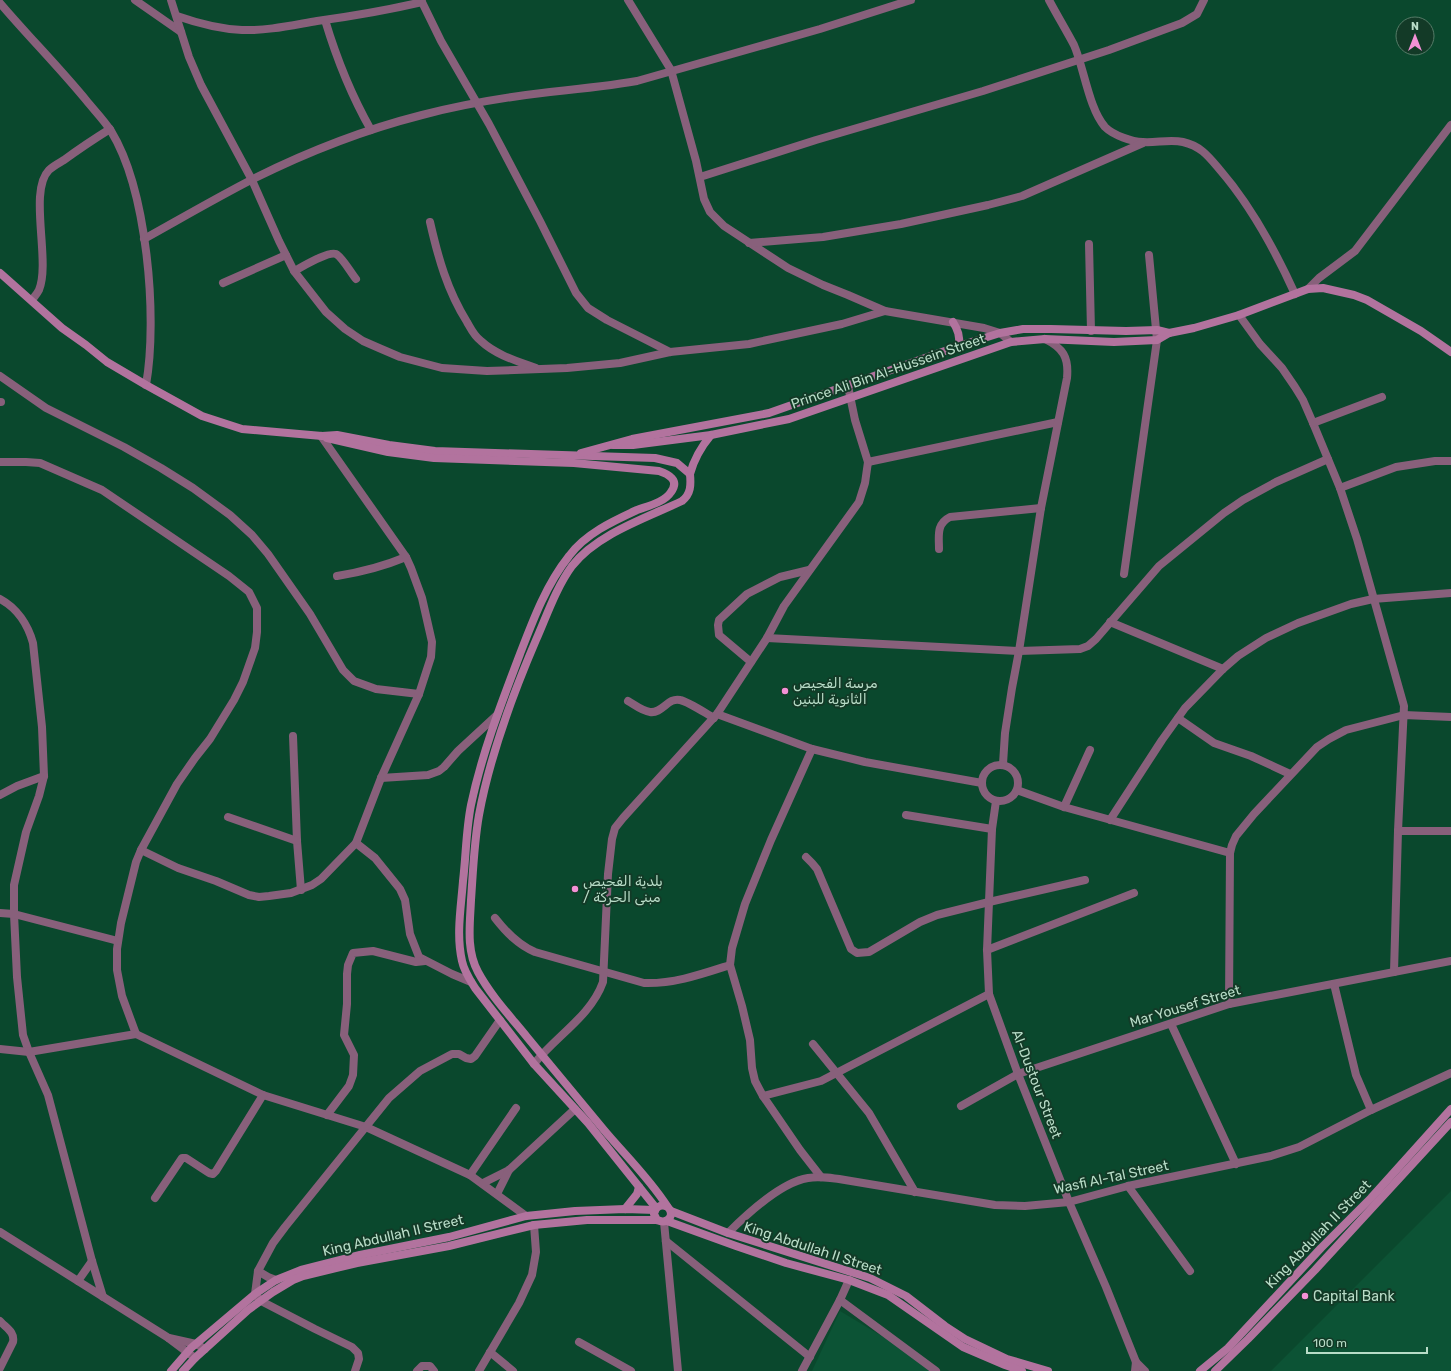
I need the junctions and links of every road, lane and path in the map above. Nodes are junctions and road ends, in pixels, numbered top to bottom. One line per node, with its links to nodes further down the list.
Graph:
1 (135, 0): 12 (street)
2 (171, 0): 10 (street)
3 (628, 0): 14 (street)
4 (911, 0): 9 (street)
5 (1049, 0): 13 (street)
6 (1204, 0): 13 (street)
7 (422, 1): 11 (street); 15 (street)
8 (0, 3): 17 (street)
9 (889, 3): 14 (street)
10 (177, 16): 11 (street); 12 (street)
11 (325, 20): 18 (street)
12 (181, 32): 21 (street)
13 (1079, 60): 19 (street); 20 (street)
14 (671, 70): 15 (street); 20 (street)
15 (477, 103): 18 (street); 46 (street)
16 (1451, 125): 32 (street)
17 (110, 129): 23 (street); 34 (street)
18 (371, 130): 21 (street)
19 (1143, 142): 24 (street); 33 (street)
20 (700, 177): 24 (street)
21 (252, 180): 23 (street); 26 (street)
22 (430, 222): 48 (street)
23 (144, 239): 50 (street)
24 (749, 243): 35 (street)
25 (1089, 244): 39 (street)
26 (286, 255): 28 (street); 31 (street)
27 (1149, 255): 38 (street)
28 (294, 271): 30 (street); 48 (street)
29 (0, 273): 34 (street, Prince Ali Bin Al-Hussein Street)
30 (356, 279)
31 (223, 283)
32 (1308, 289): 33 (street, Prince Ali Bin Al-Hussein Street); 47 (street, Prince Ali Bin Al-Hussein Street)
33 (1295, 294): 36 (street, Prince Ali Bin Al-Hussein Street)
34 (32, 300): 50 (street, Prince Ali Bin Al-Hussein Street)
35 (884, 311): 37 (street); 46 (street)
36 (1239, 315): 41 (street, Prince Ali Bin Al-Hussein Street); 55 (street)
37 (953, 322): 40 (street); 45 (street)
38 (1157, 330): 39 (street, Prince Ali Bin Al-Hussein Street); 41 (street, Prince Ali Bin Al-Hussein Street); 43 (street)
39 (1091, 331): 40 (street, Prince Ali Bin Al-Hussein Street)
40 (1000, 333): 44 (street); 45 (street, Prince Ali Bin Al-Hussein Street)
41 (1170, 333): 43 (street, Prince Ali Bin Al-Hussein Street)
42 (1045, 339): 43 (street, Prince Ali Bin Al-Hussein Street); 44 (street, Prince Ali Bin Al-Hussein Street); 54 (street)
43 (1158, 340): 71 (street)
44 (1011, 342): 53 (street, Prince Ali Bin Al-Hussein Street)
45 (960, 346): 51 (street, Prince Ali Bin Al-Hussein Street)
46 (670, 352): 48 (street)
47 (1451, 352)
48 (540, 370)
49 (0, 376): 83 (street)
50 (146, 385): 57 (street, Prince Ali Bin Al-Hussein Street)
51 (848, 386): 53 (street); 58 (street, Prince Ali Bin Al-Hussein Street)
52 (1382, 397): 55 (street)
53 (852, 398): 56 (street, Prince Ali Bin Al-Hussein Street); 63 (street)
54 (1058, 422): 63 (street); 67 (street)
55 (1313, 423): 60 (street)
56 (711, 435): 58 (street, Prince Ali Bin Al-Hussein Street); 65 (street)
57 (321, 436): 59 (street, Prince Ali Bin Al-Hussein Street); 64 (street, Prince Ali Bin Al-Hussein Street); 69 (street)
58 (613, 445): 59 (street, Prince Ali Bin Al-Hussein Street)
59 (577, 455): 64 (street); 65 (street)
60 (1328, 459): 66 (street); 76 (street)
61 (1451, 461): 66 (street)
62 (0, 462): 110 (street)
63 (868, 462): 70 (street)
64 (574, 463): 81 (street, Prince Ali Bin Al-Hussein Street)
65 (690, 474): 82 (street)
66 (1340, 488): 75 (street)
67 (1041, 508): 68 (street); 78 (street)
68 (939, 549)
69 (406, 557): 72 (street); 83 (street)
70 (809, 570): 77 (street); 79 (street)
71 (1124, 574)
72 (337, 576)
73 (1451, 593): 75 (street)
74 (0, 599): 95 (street)
75 (1373, 599): 80 (street); 86 (street)
76 (1110, 622): 78 (street); 80 (street)
77 (767, 638): 78 (street); 79 (street)
78 (1020, 651): 93 (street)
79 (751, 662): 87 (street)
80 (1223, 669): 89 (street)
81 (507, 689): 82 (street); 85 (street)
82 (516, 692): 137 (street)
83 (420, 694): 96 (street)
84 (628, 701): 87 (street)
85 (497, 715): 96 (street); 127 (street)
86 (1404, 715): 88 (street); 94 (street); 106 (street)
87 (715, 716): 91 (street); 125 (street)
88 (1451, 717)
89 (1178, 718): 94 (street); 104 (street)
90 (293, 736): 108 (street)
91 (812, 749): 97 (street); 124 (street)
92 (1090, 750): 101 (street)
93 (1003, 764): 97 (street); 98 (street)
94 (1290, 774): 111 (street)
95 (44, 776): 99 (street); 118 (street)
96 (381, 778): 109 (street)
97 (982, 783): 100 (street)
98 (1017, 790): 100 (street); 101 (street)
99 (0, 794)
100 (996, 801): 105 (street, Al-Dustour Street)
101 (1064, 806): 104 (street)
102 (906, 815): 105 (street)
103 (228, 817): 108 (street)
104 (1110, 820): 111 (street)
105 (992, 829): 116 (street, Al-Dustour Street)
106 (1398, 831): 107 (street); 126 (street)
107 (1451, 831)
108 (297, 841): 114 (street)
109 (356, 843): 114 (street); 122 (street)
110 (141, 850): 114 (street); 120 (street)
111 (1230, 853): 130 (street)
112 (806, 857): 116 (street)
113 (1085, 880): 116 (street)
114 (301, 890)
115 (1134, 893): 121 (street)
116 (989, 902): 121 (street, Al-Dustour Street)
117 (0, 913): 118 (street)
118 (14, 914): 120 (street); 136 (street)
119 (494, 918): 125 (street)
120 (118, 941): 133 (street)
121 (986, 950): 129 (street, Al-Dustour Street)
122 (425, 961): 127 (street); 149 (street)
123 (1451, 961): 126 (street, Mar Yousef Street)
124 (730, 965): 125 (street); 143 (street)
125 (603, 972): 137 (street)
126 (1394, 972): 128 (street, Mar Yousef Street)
127 (471, 982): 131 (street)
128 (1334, 984): 130 (street, Mar Yousef Street); 148 (street)
129 (989, 994): 139 (street); 141 (street, Al-Dustour Street)
130 (1229, 1004): 132 (street, Mar Yousef Street)
131 (500, 1020): 138 (street); 151 (street)
132 (1171, 1024): 141 (street, Mar Yousef Street); 152 (street)
133 (136, 1034): 136 (street); 142 (street)
134 (813, 1044): 139 (street)
135 (0, 1049): 136 (street)
136 (29, 1052): 172 (street)
137 (542, 1054): 138 (street); 165 (street)
138 (534, 1064): 146 (street)
139 (838, 1073): 143 (street); 159 (street)
140 (1451, 1073): 148 (street, Wasfi Al-Tal Street)
141 (1018, 1074): 144 (street, Mar Yousef Street); 162 (street, Al-Dustour Street)
142 (263, 1095): 149 (street); 161 (street)
143 (763, 1096): 155 (street)
144 (961, 1106)
145 (516, 1108): 154 (street)
146 (575, 1109): 153 (street); 158 (street)
147 (1451, 1109): 207 (street, King Abdullah II Street)
148 (1371, 1110): 152 (street, Wasfi Al-Tal Street)
149 (327, 1115): 151 (street)
150 (1451, 1122): 208 (street, King Abdullah II Street)
151 (366, 1127): 154 (street); 173 (street)
152 (1236, 1164): 157 (street, Wasfi Al-Tal Street)
153 (509, 1170): 156 (street); 160 (street)
154 (470, 1175): 156 (street)
155 (822, 1177): 159 (street, Wasfi Al-Tal Street); 170 (street, Wasfi Al-Tal Street)
156 (483, 1183): 160 (street)
157 (1128, 1186): 162 (street, Wasfi Al-Tal Street); 174 (street)
158 (639, 1187): 163 (street); 164 (street)
159 (915, 1192): 162 (street, Wasfi Al-Tal Street)
160 (497, 1194): 166 (street)
161 (155, 1198)
162 (1069, 1202): 191 (street, Al-Dustour Street)
163 (625, 1209): 164 (street, King Abdullah II Street); 166 (street, King Abdullah II Street)
164 (655, 1209): 165 (street); 167 (street)
165 (669, 1209): 167 (street); 170 (street, King Abdullah II Street)
166 (526, 1216): 175 (street, King Abdullah II Street)
167 (663, 1221): 168 (street, King Abdullah II Street); 171 (street); 176 (street, King Abdullah II Street)
168 (534, 1225): 180 (street, King Abdullah II Street); 187 (street)
169 (0, 1232): 177 (street)
170 (728, 1233): 205 (street, King Abdullah II Street)
171 (666, 1241): 189 (street); 201 (street)
172 (92, 1261): 177 (street); 179 (street)
173 (258, 1271): 175 (street); 178 (street)
174 (1190, 1271)
175 (276, 1280): 178 (street, King Abdullah II Street)
176 (849, 1280): 181 (street); 204 (street, King Abdullah II Street)
177 (78, 1281): 179 (street)
178 (255, 1294): 180 (street); 185 (street, King Abdullah II Street)
179 (103, 1297): 183 (street)
180 (261, 1300): 186 (street, King Abdullah II Street); 195 (street)
181 (840, 1300): 189 (street); 203 (street)
182 (0, 1321): 192 (street)
183 (167, 1337): 185 (street); 188 (street)
184 (579, 1342): 200 (street)
185 (196, 1344): 186 (street); 188 (street, King Abdullah II Street)
186 (205, 1349): 190 (street, King Abdullah II Street)
187 (490, 1352): 198 (street); 199 (street)
188 (187, 1353): 190 (street); 193 (street, King Abdullah II Street)
189 (810, 1357): 202 (street)
190 (195, 1358): 194 (street, King Abdullah II Street)
191 (1135, 1367): 206 (street, Al-Dustour Street)
192 (0, 1368)
193 (171, 1371)
194 (183, 1371)
195 (355, 1371)
196 (417, 1371): 197 (street)
197 (434, 1371)
198 (478, 1371)
199 (513, 1371)
200 (631, 1371)
201 (678, 1371)
202 (802, 1371)
203 (936, 1371)
204 (1022, 1371)
205 (1048, 1371)
206 (1145, 1371)
207 (1200, 1371)
208 (1215, 1371)

